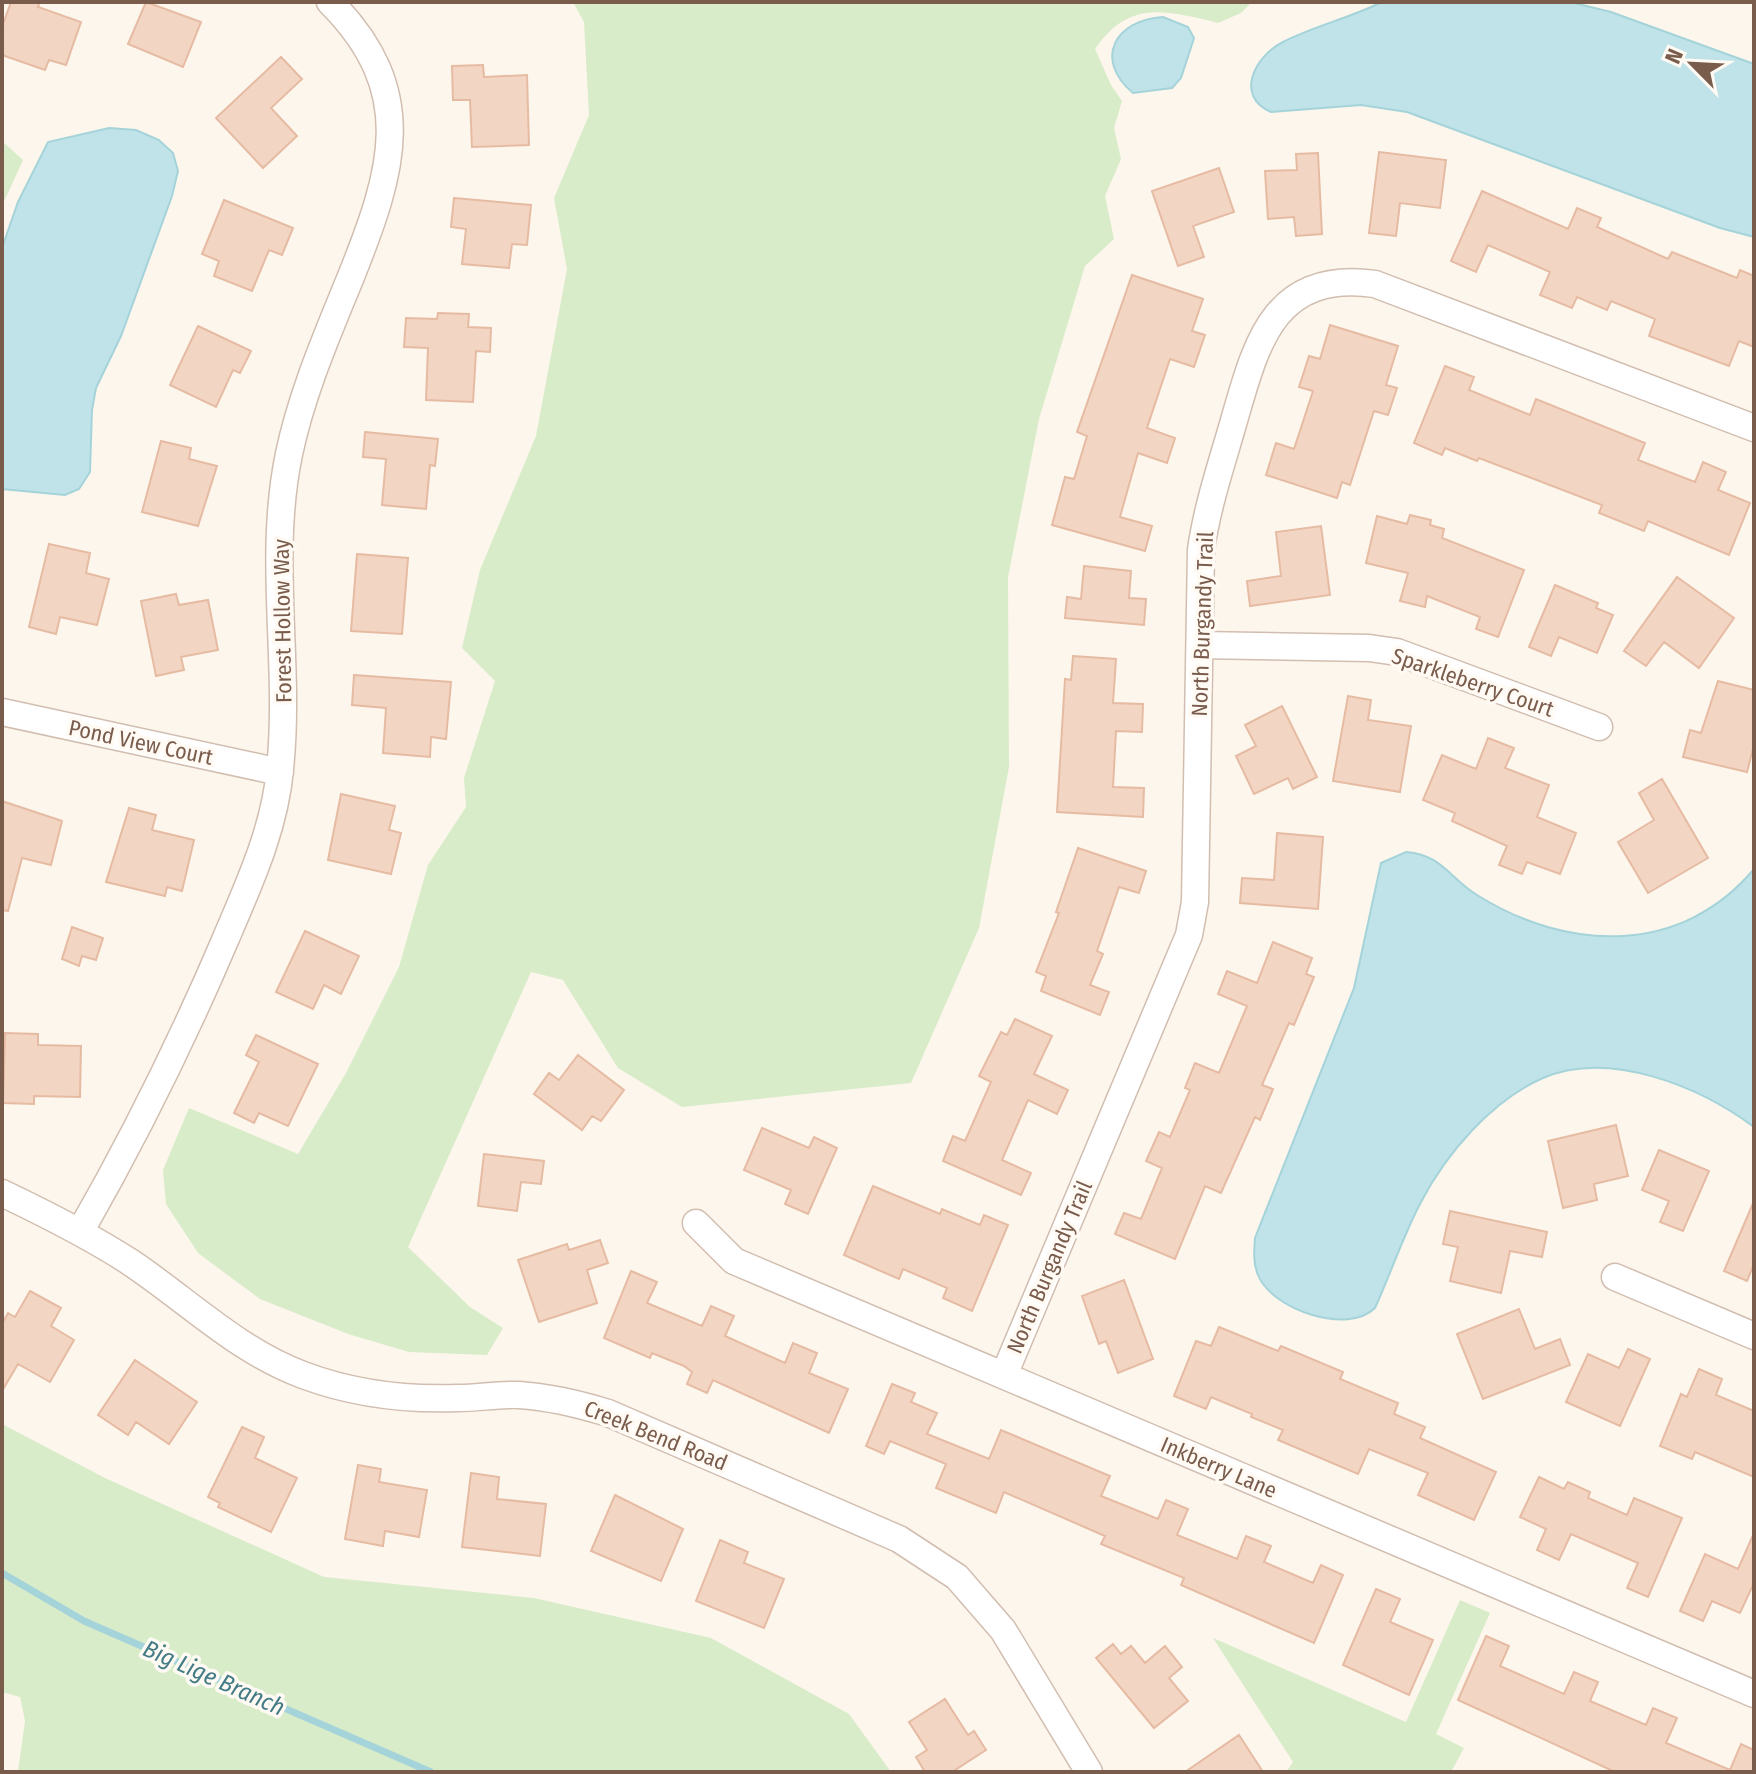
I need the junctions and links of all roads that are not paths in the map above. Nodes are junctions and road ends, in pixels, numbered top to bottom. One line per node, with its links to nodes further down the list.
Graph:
1 (330, 2): 6 (street, Forest Hollow Way)
2 (1754, 428): 3 (street, North Burgandy Trail)
3 (1200, 645): 5 (street, Sparkleberry Court); 12 (street, North Burgandy Trail)
4 (2, 712): 6 (street, Pond View Court)
5 (1599, 727)
6 (280, 772): 9 (street, Forest Hollow Way)
7 (2, 1193): 9 (street, Creek Bend Road)
8 (696, 1223): 12 (street, Inkberry Lane)
9 (80, 1232): 14 (street, Creek Bend Road)
10 (1615, 1277): 11 (street)
11 (1754, 1336)
12 (1004, 1375): 13 (street, Inkberry Lane)
13 (1754, 1694)
14 (1089, 1772)

